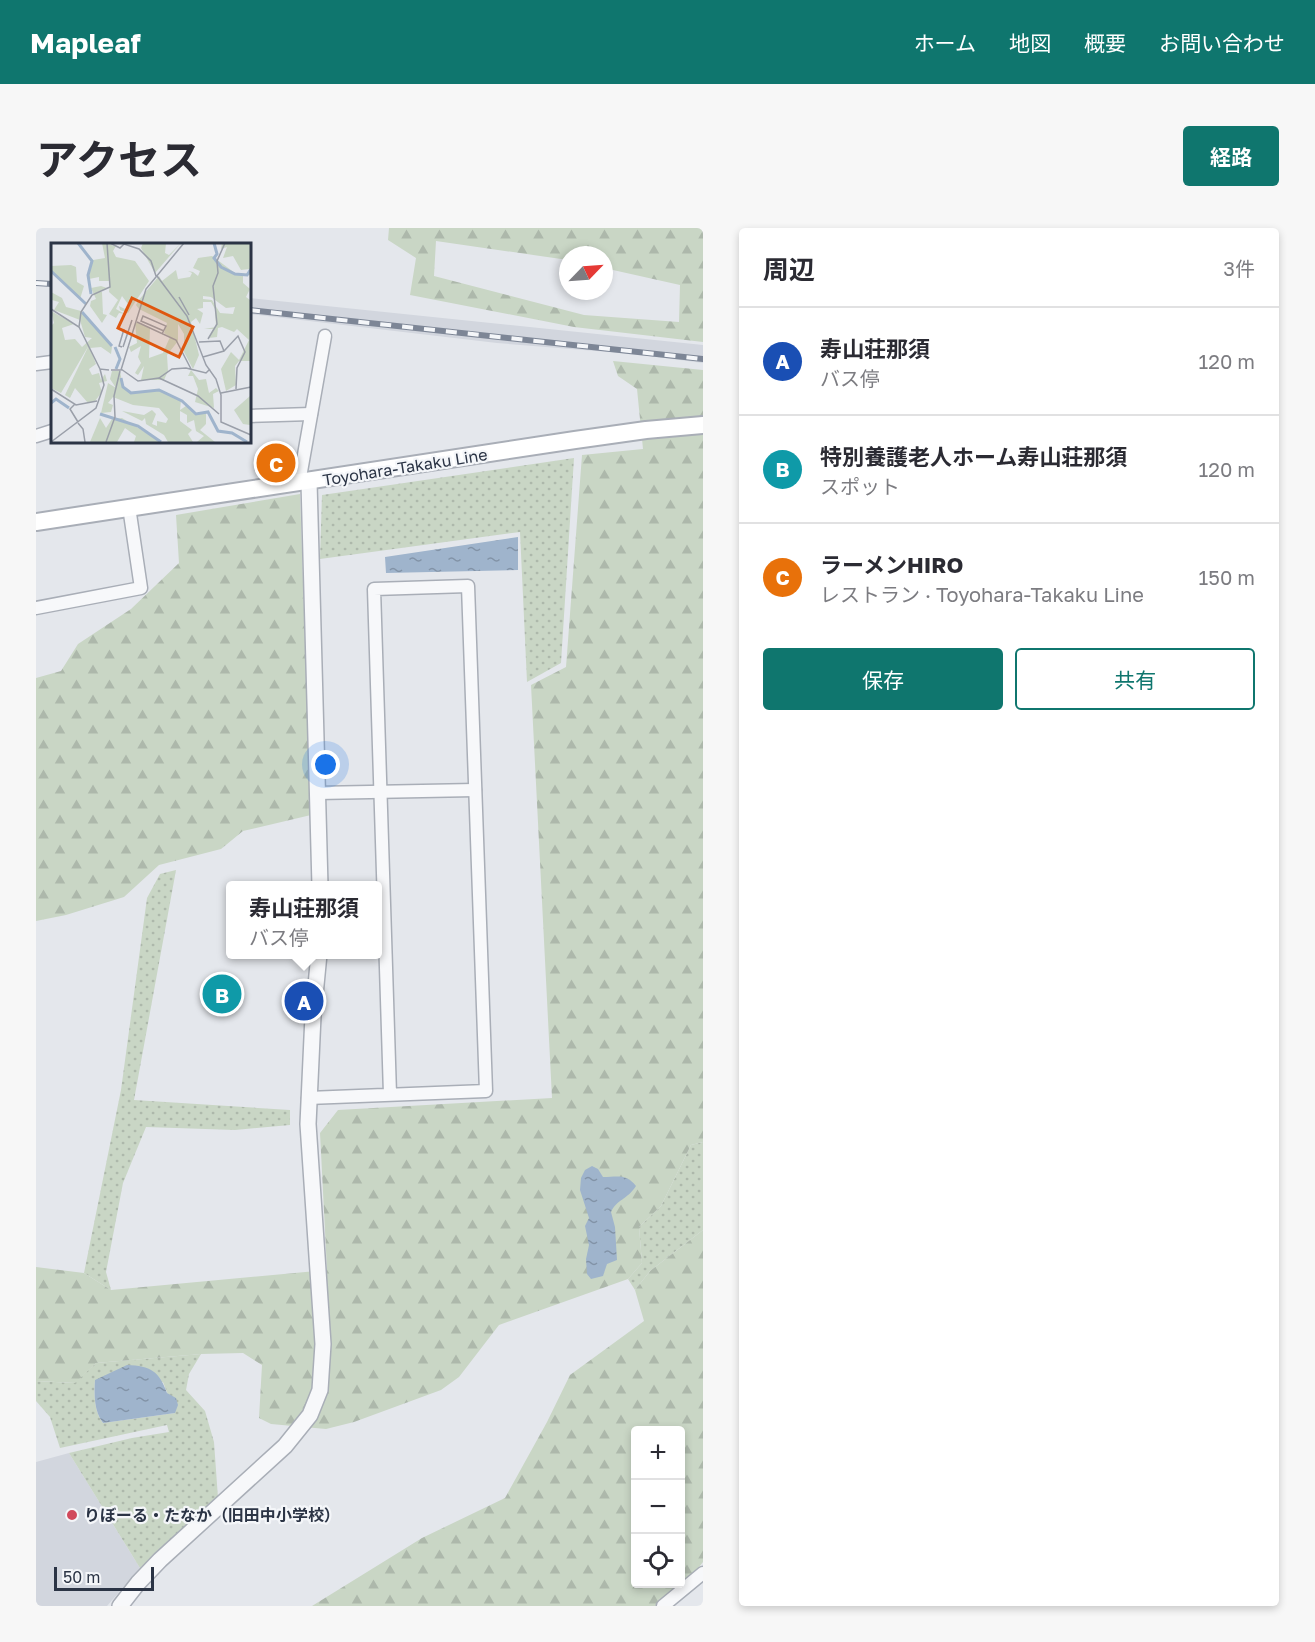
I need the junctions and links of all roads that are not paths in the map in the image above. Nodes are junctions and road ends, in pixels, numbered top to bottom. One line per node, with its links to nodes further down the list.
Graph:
1 (325, 336): 4 (street)
2 (51, 362): 3 (street)
3 (36, 364)
4 (311, 414): 5 (street); 9 (street)
5 (250, 416)
6 (703, 425): 9 (main road, Toyohara-Takaku Line)
7 (51, 432): 8 (street)
8 (36, 436)
9 (304, 482): 10 (main road, Toyohara-Takaku Line); 14 (street)
10 (129, 507): 11 (main road, Toyohara-Takaku Line); 12 (street)
11 (36, 522)
12 (36, 608)
13 (475, 790): 15 (street); 15 (street); 18 (street)
14 (317, 793): 15 (street); 16 (street)
15 (381, 793): 18 (street)
16 (320, 881)
17 (319, 959): 19 (street)
18 (390, 1094): 19 (street)
19 (309, 1098): 21 (street)
20 (703, 1573): 22 (street)
21 (120, 1606)
22 (663, 1606)

